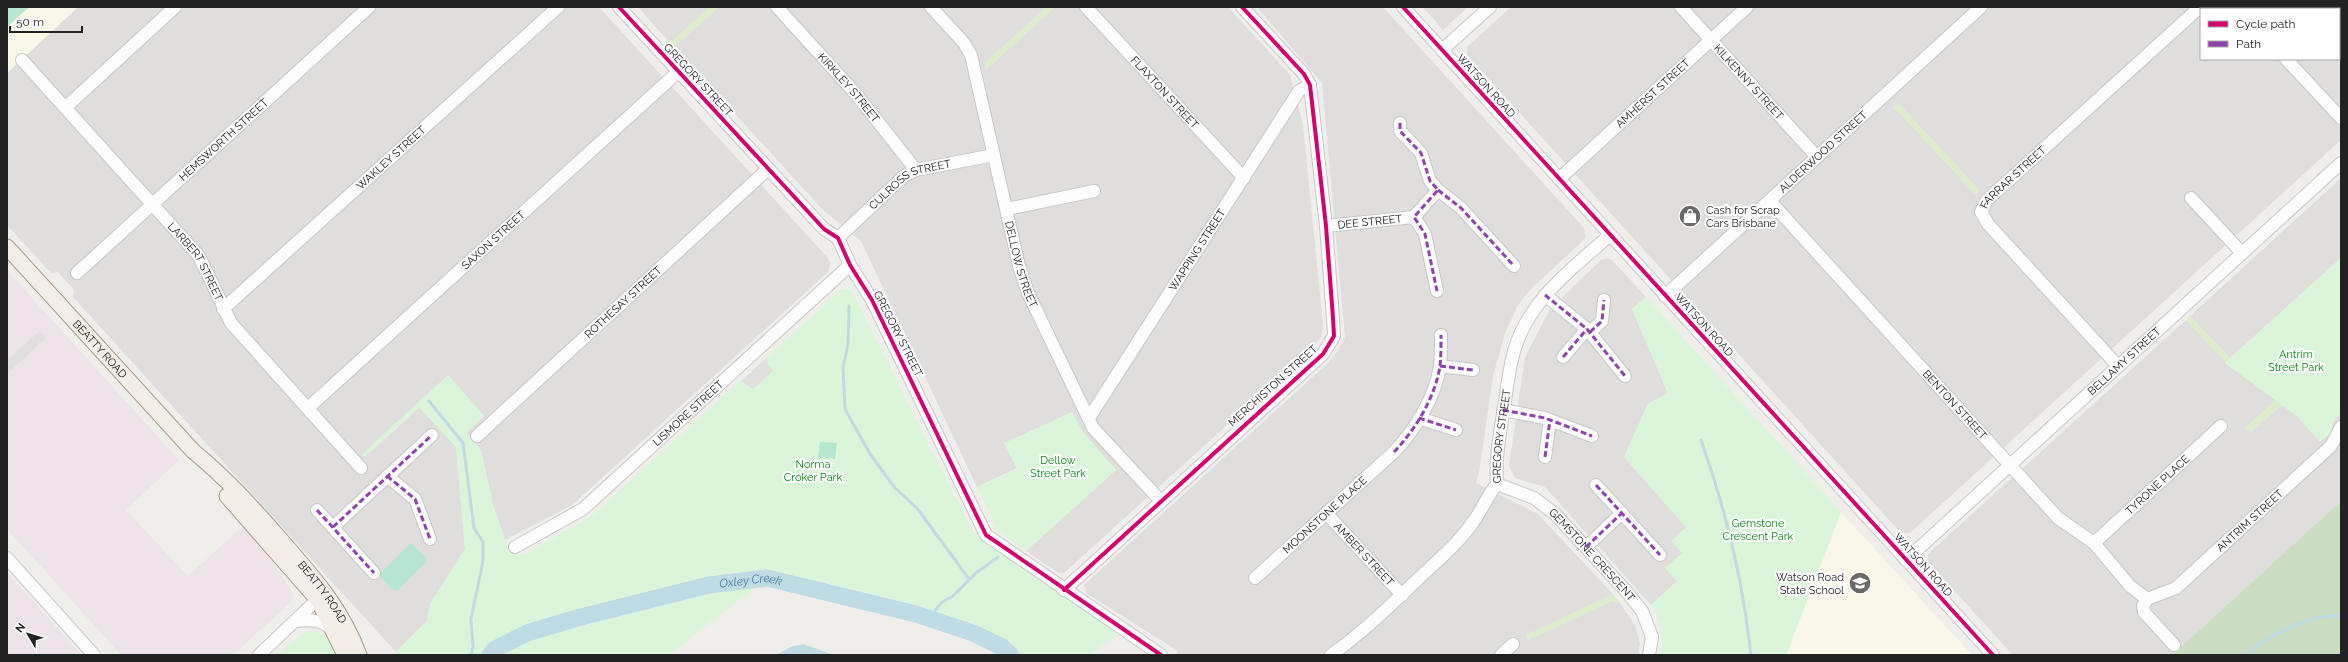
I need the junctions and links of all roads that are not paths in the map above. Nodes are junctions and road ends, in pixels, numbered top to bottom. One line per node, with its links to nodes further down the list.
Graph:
1 (176, 7): 21 (street)
2 (370, 7): 35 (street, HEMSWORTH STREET)
3 (558, 7): 50 (street, WAKLEY STREET)
4 (619, 7): 19 (street, GREGORY STREET)
5 (777, 7): 28 (street, KIRKLEY STREET)
6 (931, 7): 24 (street, DELLOW STREET)
7 (1086, 7): 29 (street, FLAXTON STREET)
8 (1242, 7): 20 (street, MERCHISTON STREET)
9 (1403, 7): 16 (street, WATSON ROAD)
10 (1490, 7): 16 (street)
11 (1681, 7): 15 (street, KILKENNY STREET)
12 (1747, 7): 15 (street, AMHERST STREET)
13 (1981, 7): 25 (street, ALDERWOOD STREET)
14 (2200, 7): 55 (street, FARRAR STREET)
15 (1711, 40): 25 (street, KILKENNY STREET); 30 (street, AMHERST STREET)
16 (1442, 50): 30 (street, WATSON ROAD)
17 (22, 60): 21 (street, LARBERT STREET)
18 (2287, 60): 22 (street)
19 (678, 72): 27 (street, GREGORY STREET); 58 (street, SAXON STREET)
20 (1310, 85): 29 (street, WAPPING STREET); 38 (street, MERCHISTON STREET)
21 (66, 107): 35 (street, LARBERT STREET)
22 (2341, 118)
23 (1400, 123): 31 (street)
24 (994, 155): 28 (street, CULROSS STREET); 36 (street, DELLOW STREET)
25 (1817, 157): 34 (street, ALDERWOOD STREET)
26 (2341, 163): 42 (street, BELLAMY STREET)
27 (768, 169): 40 (street, GREGORY STREET); 67 (street, ROTHESAY STREET)
28 (916, 170): 40 (street, CULROSS STREET)
29 (1244, 178): 60 (street, WAPPING STREET)
30 (1558, 179): 39 (street, WATSON ROAD)
31 (1438, 190): 37 (street); 44 (street)
32 (1094, 191): 36 (street)
33 (2191, 198): 42 (street)
34 (1770, 200): 48 (street, ALDERWOOD STREET); 70 (street, BENTON STREET)
35 (153, 204): 45 (street, HEMSWORTH STREET); 50 (street, LARBERT STREET)
36 (1007, 209): 60 (street, DELLOW STREET)
37 (1414, 217): 38 (street, DEE STREET); 46 (street)
38 (1326, 226): 75 (street, MERCHISTON STREET)
39 (1610, 235): 47 (street, GREGORY STREET); 48 (street, WATSON ROAD)
40 (838, 238): 43 (street, GREGORY STREET)
41 (7, 247): 91 (main road, BEATTY ROAD)
42 (2242, 253): 55 (street, BELLAMY STREET)
43 (850, 265): 82 (street, LISMORE STREET); 89 (street, GREGORY STREET)
44 (1514, 266)
45 (77, 272)
46 (1437, 291)
47 (1545, 295): 51 (street); 59 (street, GREGORY STREET)
48 (1665, 296): 86 (street, WATSON ROAD)
49 (1604, 300): 51 (street)
50 (223, 309): 58 (street, LARBERT STREET)
51 (1588, 330): 53 (street); 57 (street)
52 (1441, 335): 54 (street, MOONSTONE PLACE)
53 (1563, 357)
54 (1440, 366): 56 (street); 61 (street, MOONSTONE PLACE)
55 (2118, 366): 70 (street, BELLAMY STREET)
56 (1473, 370)
57 (1625, 376)
58 (308, 408): 71 (street, LARBERT STREET)
59 (1503, 410): 62 (street); 73 (street, GREGORY STREET)
60 (1089, 418): 75 (street, DELLOW STREET)
61 (1419, 418): 65 (street); 77 (street, MOONSTONE PLACE)
62 (1550, 420): 68 (street); 69 (street)
63 (2221, 426): 81 (street, TYRONE PLACE)
64 (2341, 427): 92 (street, ANTRIM STREET)
65 (1456, 430)
66 (432, 435): 72 (street)
67 (477, 436)
68 (1592, 436)
69 (1545, 457)
70 (2010, 465): 81 (street, BENTON STREET); 86 (street, BELLAMY STREET)
71 (361, 468)
72 (388, 476): 79 (street); 80 (street)
73 (1497, 484): 83 (street, GEMSTONE CRESCENT); 90 (street, GREGORY STREET)
74 (1596, 485): 78 (street)
75 (1160, 500): 89 (street, MERCHISTON STREET)
76 (317, 510): 79 (street)
77 (1326, 513): 88 (street, MOONSTONE PLACE); 90 (street, AMBER STREET)
78 (1622, 513): 83 (street); 84 (street)
79 (332, 527): 87 (street)
80 (430, 539)
81 (2094, 543): 92 (street, BENTON STREET)
82 (515, 547)
83 (1586, 547): 104 (street, GEMSTONE CRESCENT)
84 (1660, 555)
85 (7, 558): 97 (street)
86 (1906, 560): 105 (street, WATSON ROAD)
87 (374, 574)
88 (1255, 578)
89 (1064, 590): 101 (street, GREGORY STREET)
90 (1402, 594): 102 (street, GREGORY STREET)
91 (322, 596): 93 (street); 94 (main road, BEATTY ROAD); 100 (main road, BEATTY ROAD)
92 (2147, 599): 96 (street)
93 (297, 621): 94 (street); 98 (street)
94 (335, 632): 99 (main road, BEATTY ROAD)
95 (1513, 644): 103 (street)
96 (2174, 645)
97 (94, 655)
98 (259, 655)
99 (346, 655)
100 (359, 655)
101 (1161, 655)
102 (1331, 655)
103 (1501, 655)
104 (1650, 655)
105 (1993, 655)

